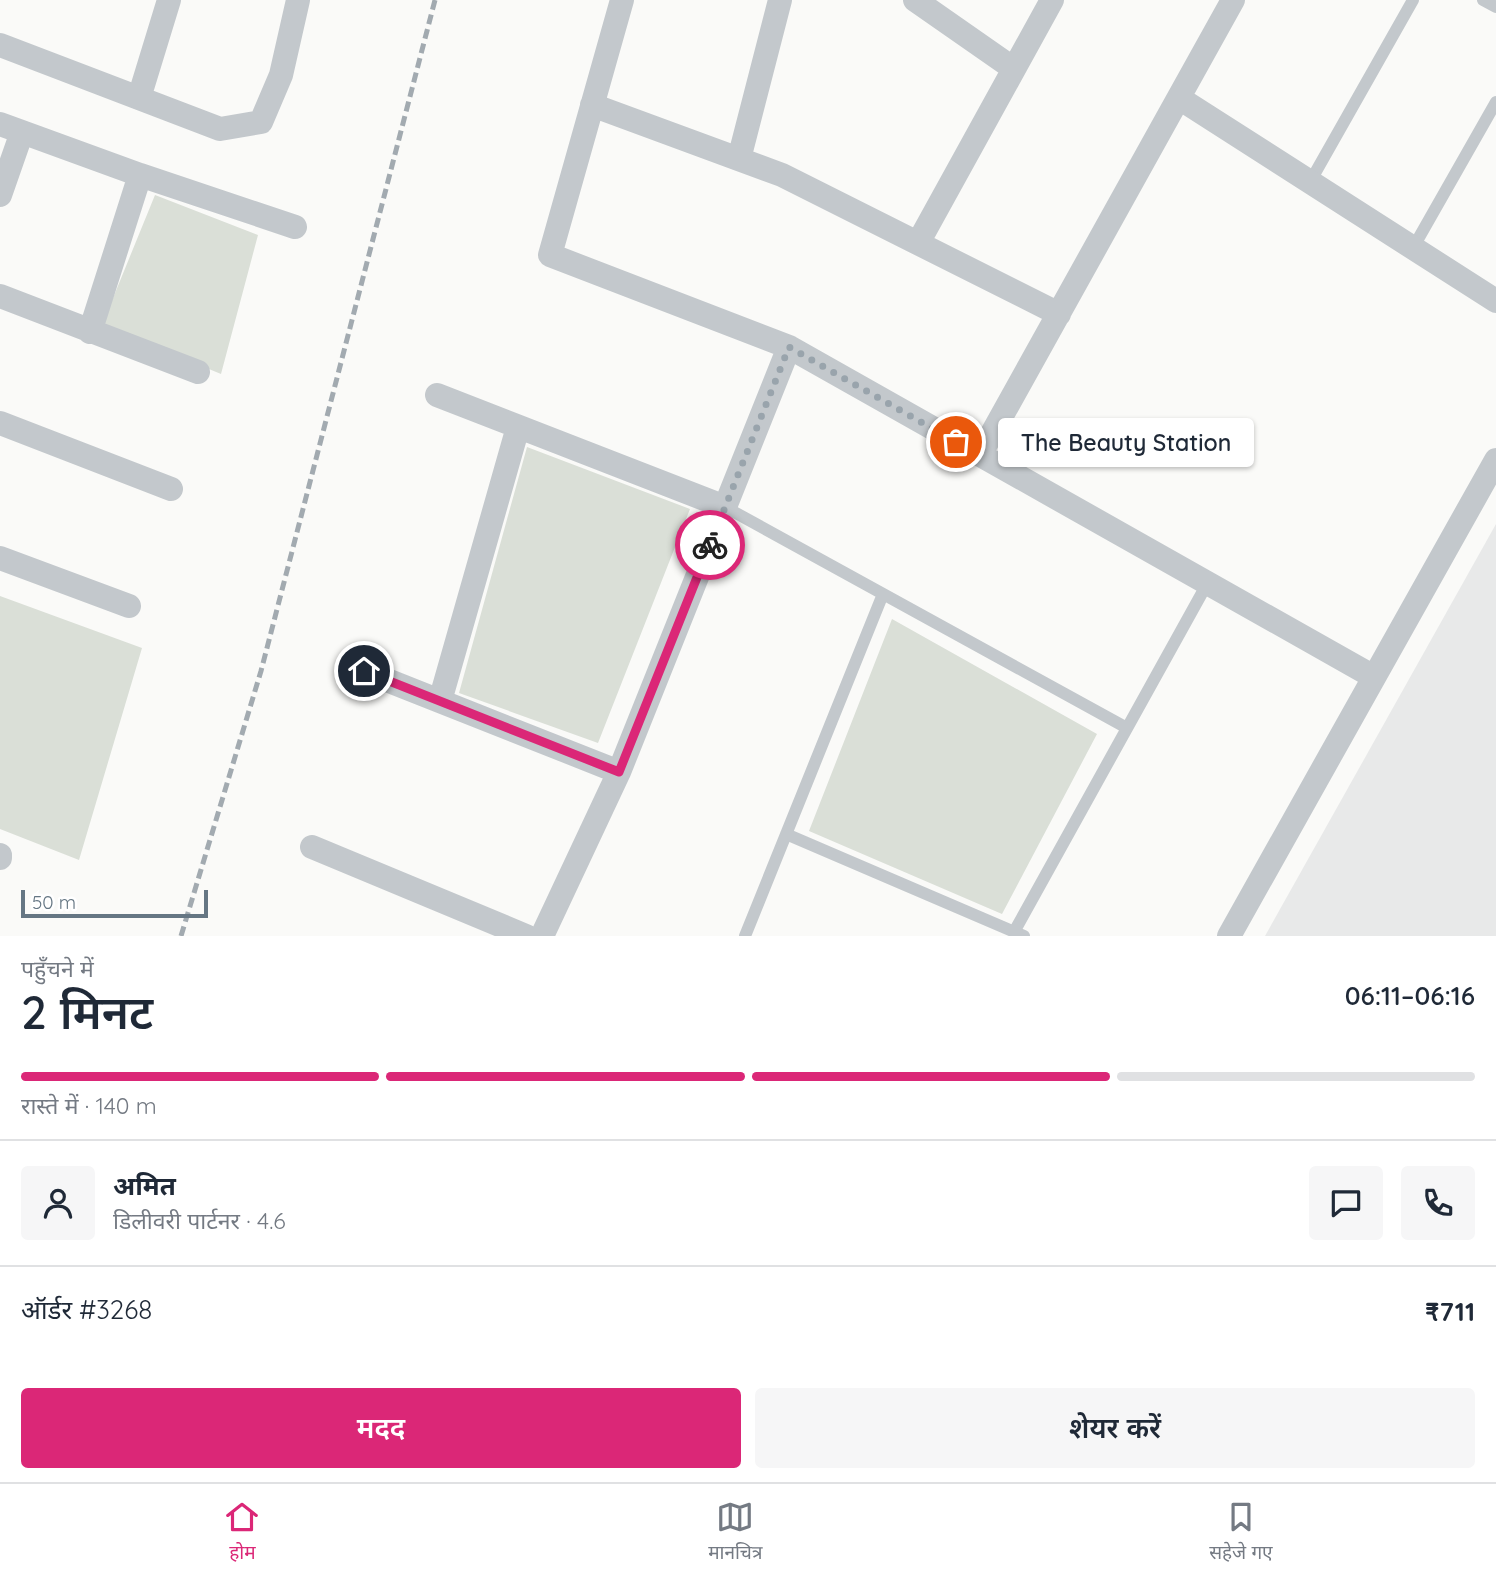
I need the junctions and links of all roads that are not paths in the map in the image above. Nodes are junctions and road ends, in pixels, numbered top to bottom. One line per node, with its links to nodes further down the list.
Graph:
1 (169, 0): 14 (street)
2 (298, 0): 14 (street)
3 (622, 0): 16 (street)
4 (780, 0): 18 (street)
5 (915, 0): 12 (street)
6 (1052, 0): 12 (street)
7 (1233, 0): 13 (street)
8 (1413, 0): 20 (lane)
9 (1483, 0): 10 (lane)
10 (1496, 7)
11 (0, 45): 14 (street)
12 (1014, 69): 23 (street)
13 (1179, 97): 20 (street); 27 (street)
14 (139, 98)
15 (1496, 102): 24 (lane)
16 (592, 105): 18 (street); 29 (street)
17 (11, 128): 19 (street); 21 (street)
18 (739, 159): 23 (street)
19 (140, 175): 22 (street); 28 (street)
20 (1310, 182): 24 (street)
21 (0, 195)
22 (295, 228)
23 (918, 243): 27 (street)
24 (1413, 248): 26 (street)
25 (0, 296): 28 (street)
26 (1496, 301)
27 (1059, 314): 34 (street)
28 (90, 332): 30 (street)
29 (789, 347): 34 (street); 37 (street)
30 (198, 372)
31 (437, 395): 33 (street)
32 (0, 423): 36 (street)
33 (518, 427): 37 (street); 44 (street)
34 (980, 455): 39 (street)
35 (1496, 460): 43 (street)
36 (171, 489)
37 (725, 507): 40 (lane); 46 (street)
38 (0, 558): 41 (street)
39 (1207, 583): 43 (street); 45 (lane)
40 (883, 593): 45 (lane); 47 (lane)
41 (129, 606)
42 (364, 671): 44 (street)
43 (1374, 677): 53 (street)
44 (440, 701): 46 (street)
45 (1127, 728): 49 (lane)
46 (619, 772): 51 (street)
47 (786, 834): 49 (lane); 52 (lane)
48 (312, 847): 50 (street)
49 (1019, 934)
50 (526, 936)
51 (541, 936)
52 (745, 936)
53 (1229, 936)

